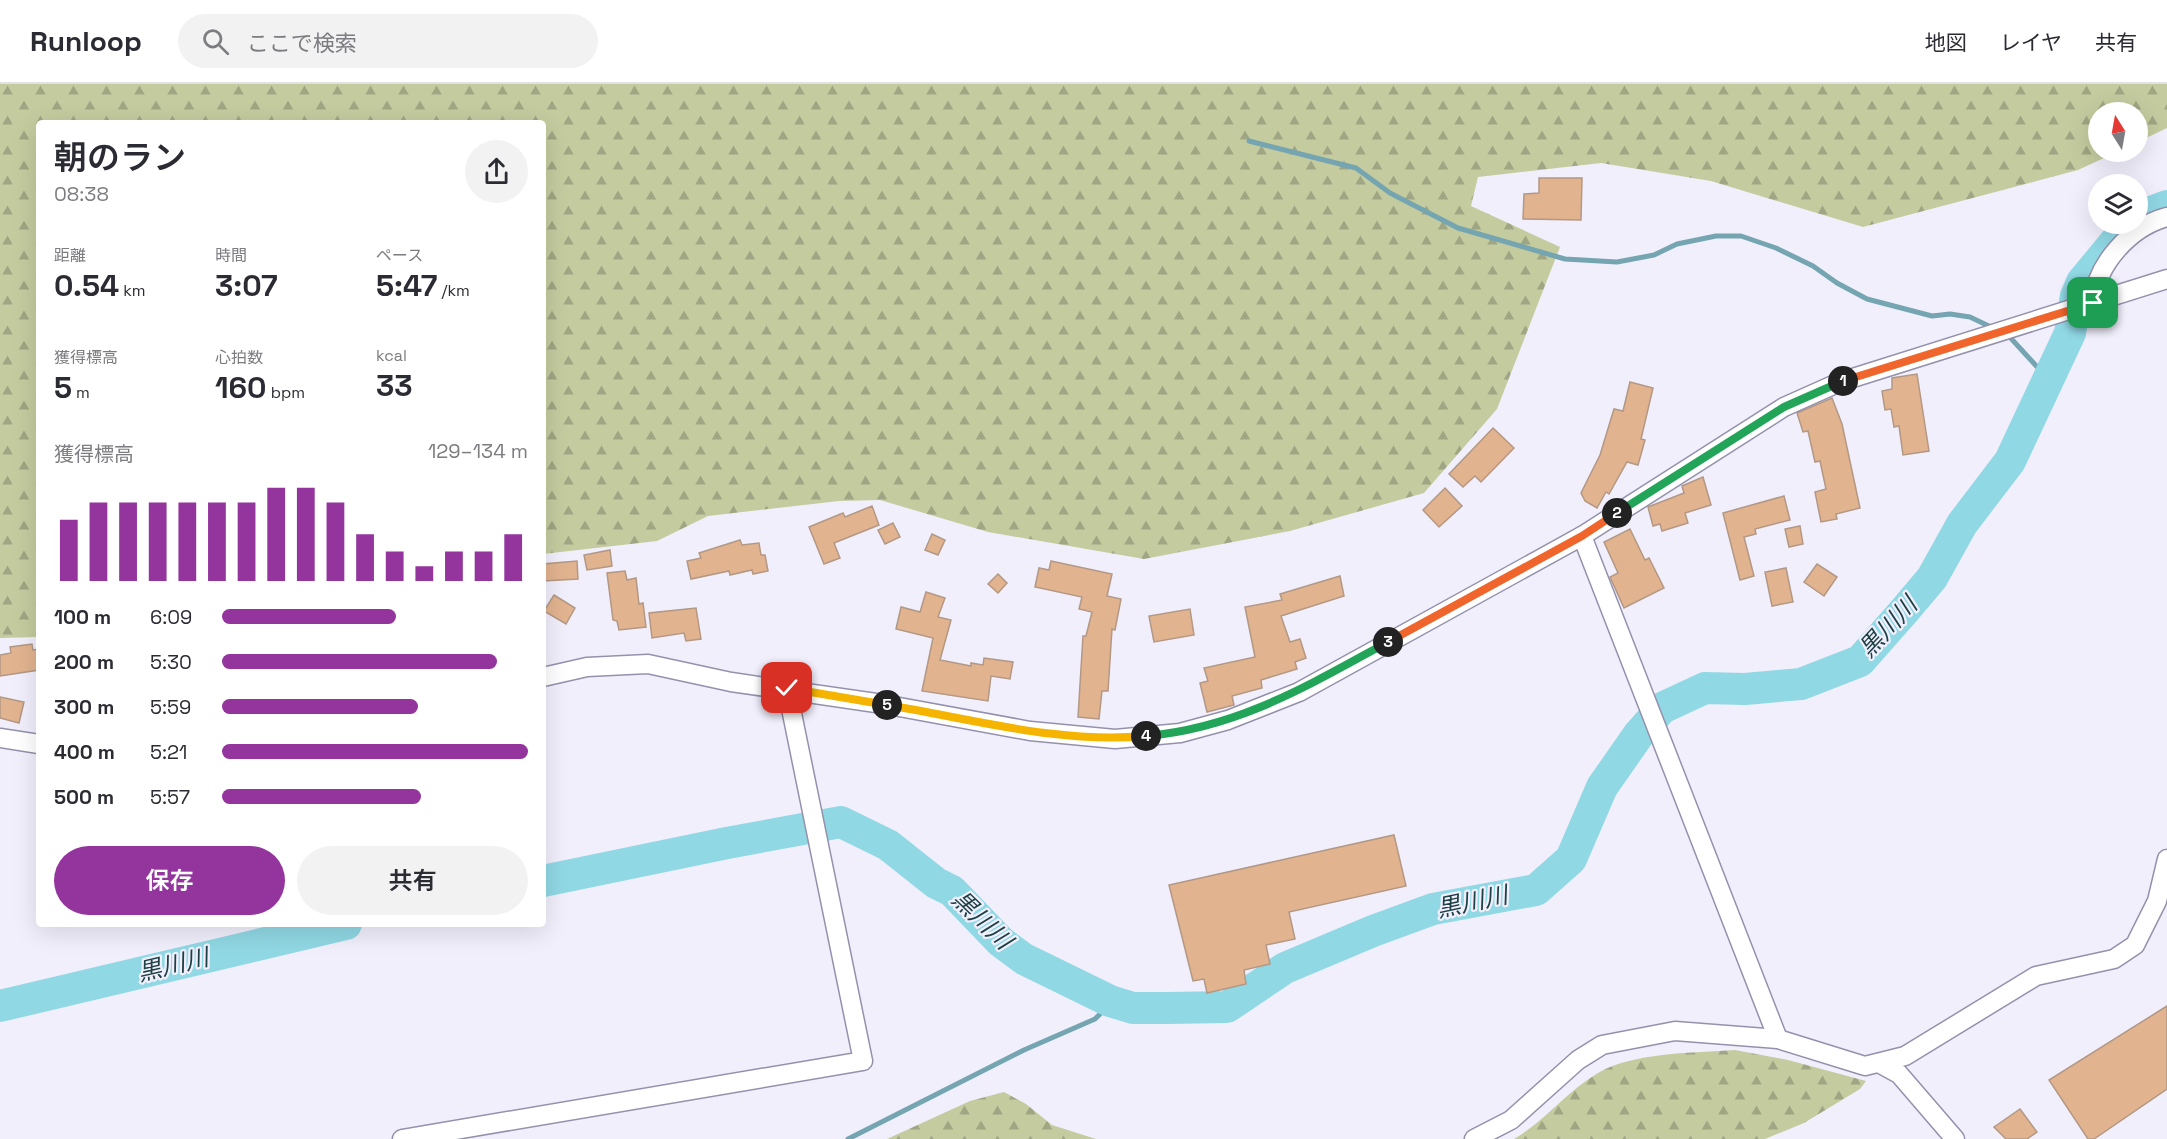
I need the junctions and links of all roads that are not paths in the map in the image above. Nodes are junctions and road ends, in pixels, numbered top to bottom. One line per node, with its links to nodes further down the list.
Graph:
1 (2167, 217): 3 (street)
2 (2167, 279): 3 (street)
3 (2093, 303): 4 (street)
4 (1582, 536): 6 (street); 10 (street)
5 (546, 676): 6 (street)
6 (787, 688): 12 (street)
7 (0, 738): 8 (street)
8 (36, 744)
9 (2167, 859): 11 (street)
10 (1778, 1040): 11 (street); 13 (street)
11 (1879, 1063): 14 (street)
12 (402, 1139)
13 (1474, 1139)
14 (1955, 1139)

